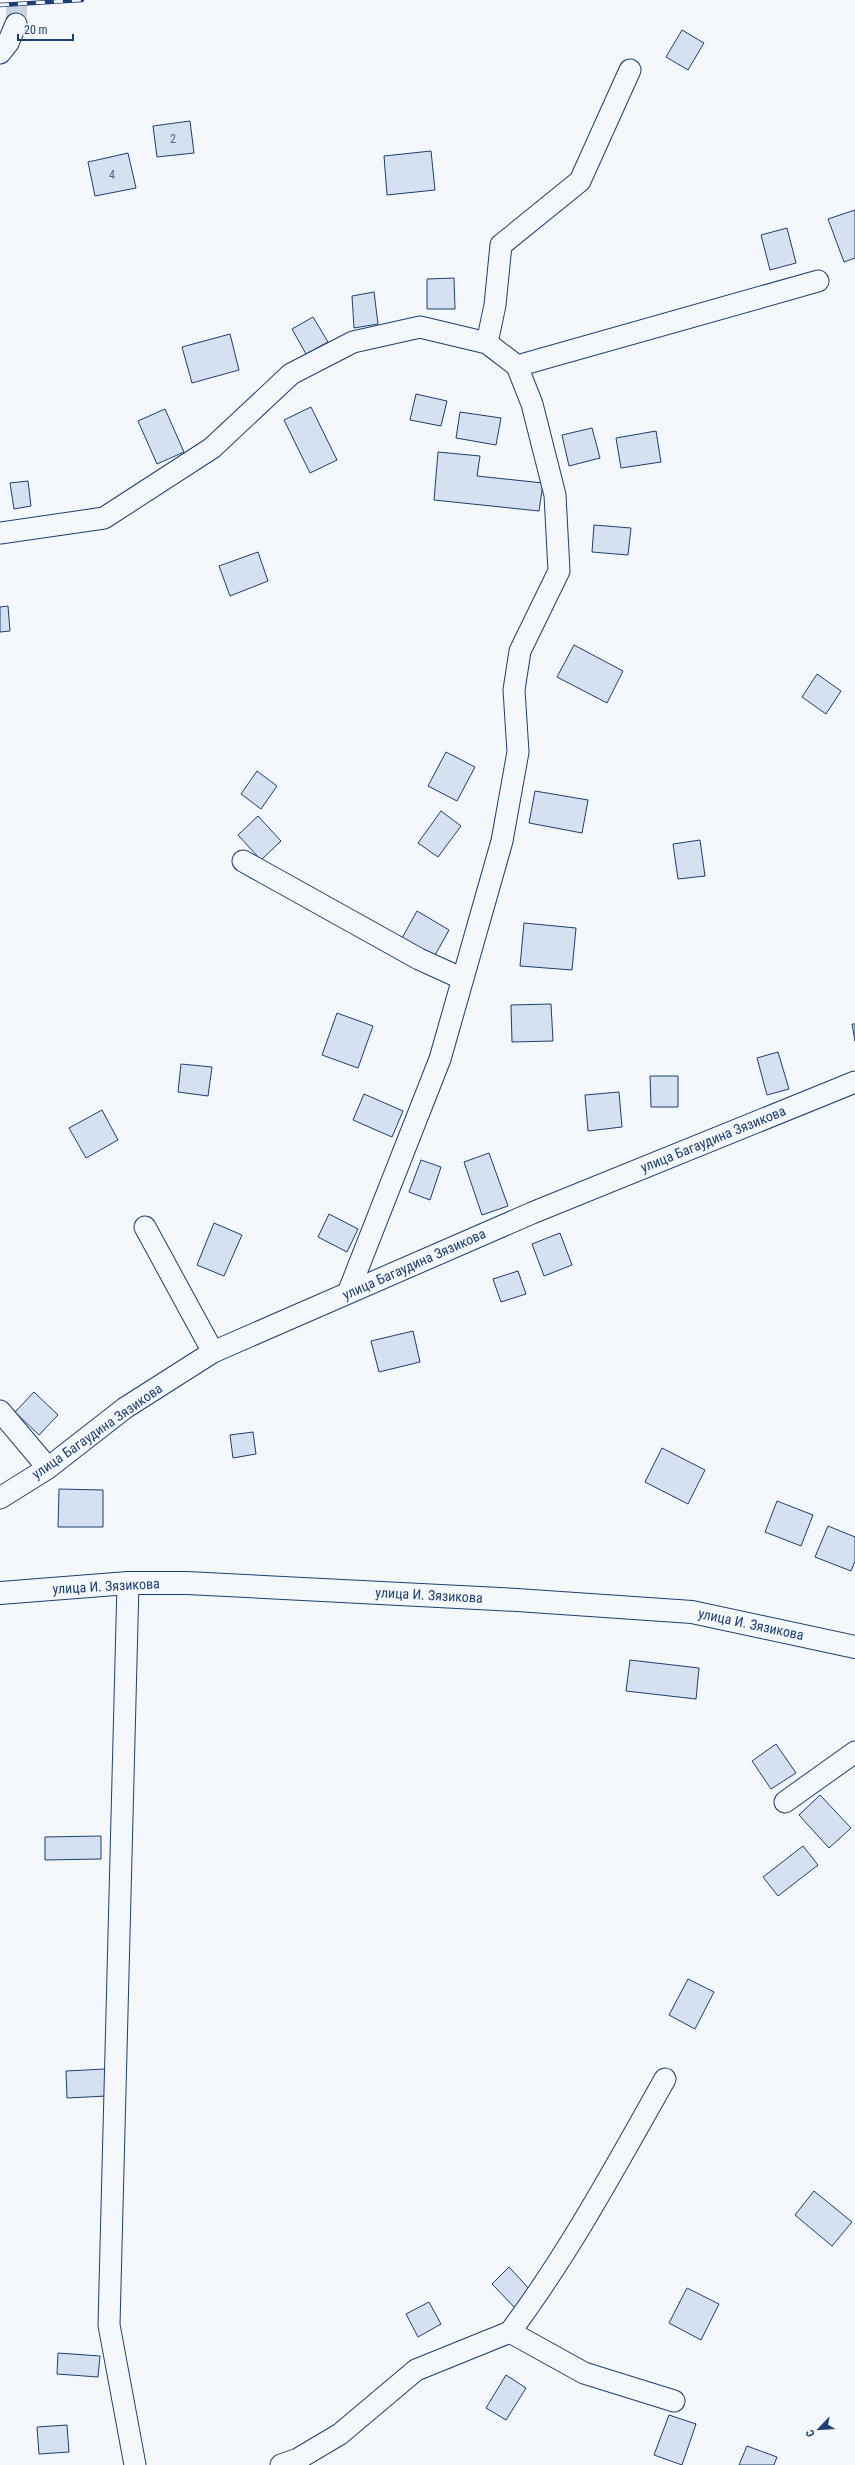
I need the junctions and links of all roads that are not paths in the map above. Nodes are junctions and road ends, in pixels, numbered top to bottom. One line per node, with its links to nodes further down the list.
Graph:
1 (16, 24): 2 (street)
2 (0, 54)
3 (630, 70): 5 (street)
4 (818, 281): 6 (street)
5 (487, 343): 6 (street); 7 (street)
6 (517, 366): 9 (street)
7 (0, 533)
8 (243, 861): 9 (street)
9 (463, 979): 12 (street)
10 (855, 1082): 12 (street, улица Багаудина Зязикова)
11 (145, 1228): 13 (street)
12 (348, 1293): 13 (street, улица Багаудина Зязикова)
13 (213, 1352): 15 (street, улица Багаудина Зязикова)
14 (0, 1411): 15 (street)
15 (48, 1468): 16 (street, улица Багаудина Зязикова)
16 (0, 1498)
17 (128, 1583): 18 (main road, улица И. Зязикова); 19 (main road, улица И. Зязикова); 25 (street)
18 (0, 1594)
19 (855, 1647)
20 (855, 1752): 21 (street)
21 (786, 1802)
22 (665, 2079): 23 (street)
23 (510, 2332): 24 (street); 26 (street)
24 (674, 2401)
25 (135, 2465)
26 (281, 2465)

